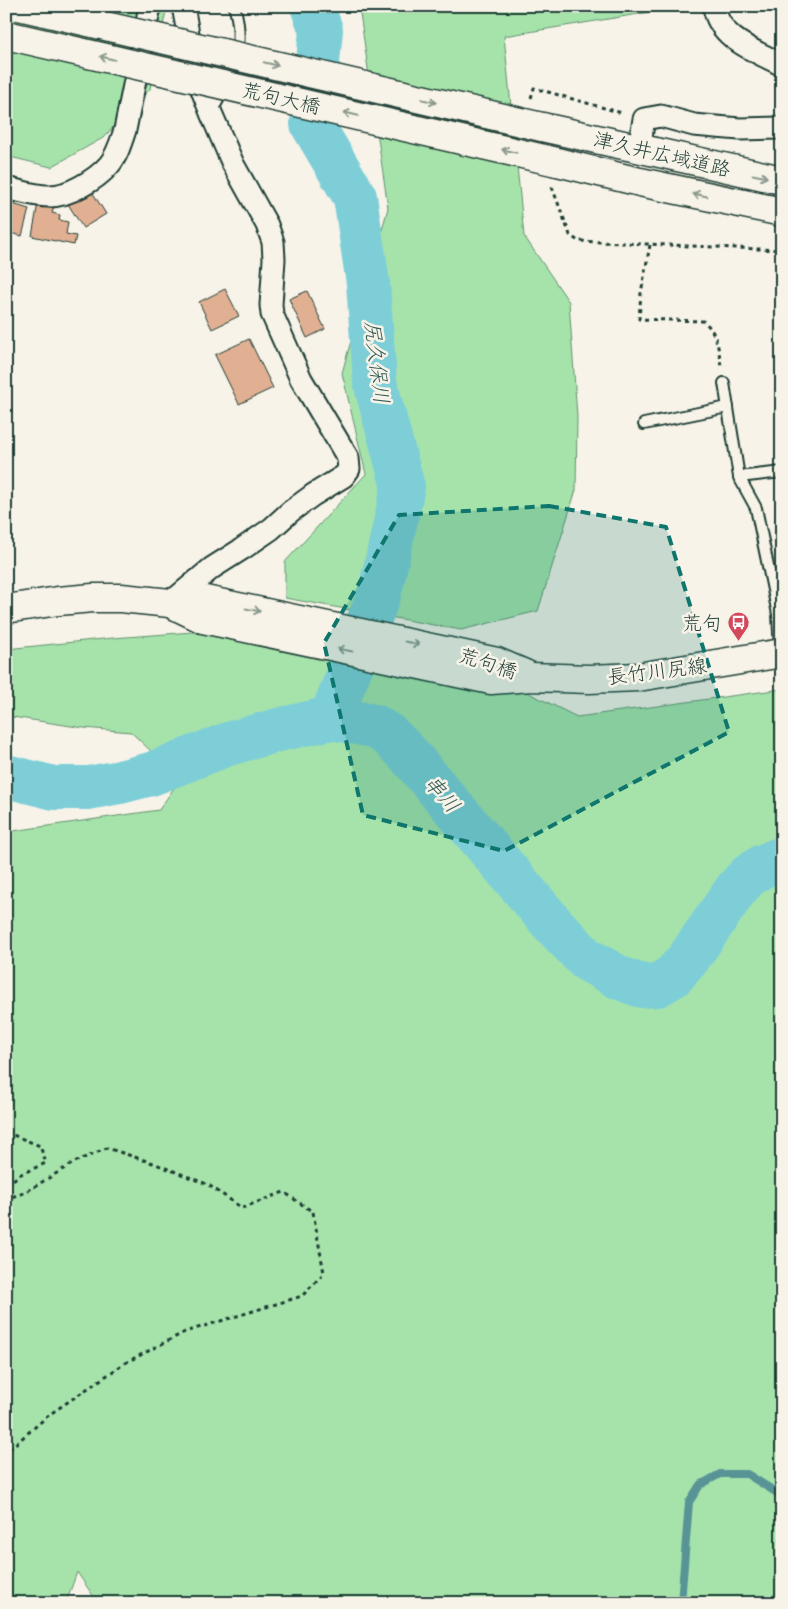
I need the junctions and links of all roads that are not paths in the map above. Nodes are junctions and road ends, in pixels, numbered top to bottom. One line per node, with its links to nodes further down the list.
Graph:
1 (19, 6): 9 (main road, 荒句大橋, one-way to 9, bridge)
2 (150, 6): 14 (street)
3 (183, 6): 8 (street)
4 (234, 6): 8 (lane)
5 (714, 6): 7 (street)
6 (6, 35): 12 (main road, 荒句大橋, one-way to 6, bridge)
7 (782, 65)
8 (211, 113): 21 (street)
9 (542, 127): 11 (main road, 津久井広域道路)
10 (782, 128): 11 (street)
11 (639, 149): 13 (main road, 津久井広域道路, one-way to 13)
12 (555, 175): 15 (main road, 津久井広域道路, one-way to 12)
13 (782, 180)
14 (6, 188)
15 (782, 212)
16 (724, 383): 17 (lane)
17 (728, 407): 18 (lane); 20 (lane)
18 (644, 424)
19 (782, 472): 20 (lane)
20 (739, 478): 23 (lane)
21 (170, 603): 22 (main road); 24 (main road, 荒句橋)
22 (6, 609)
23 (781, 653): 24 (main road, 長竹川尻線)
24 (530, 677)

